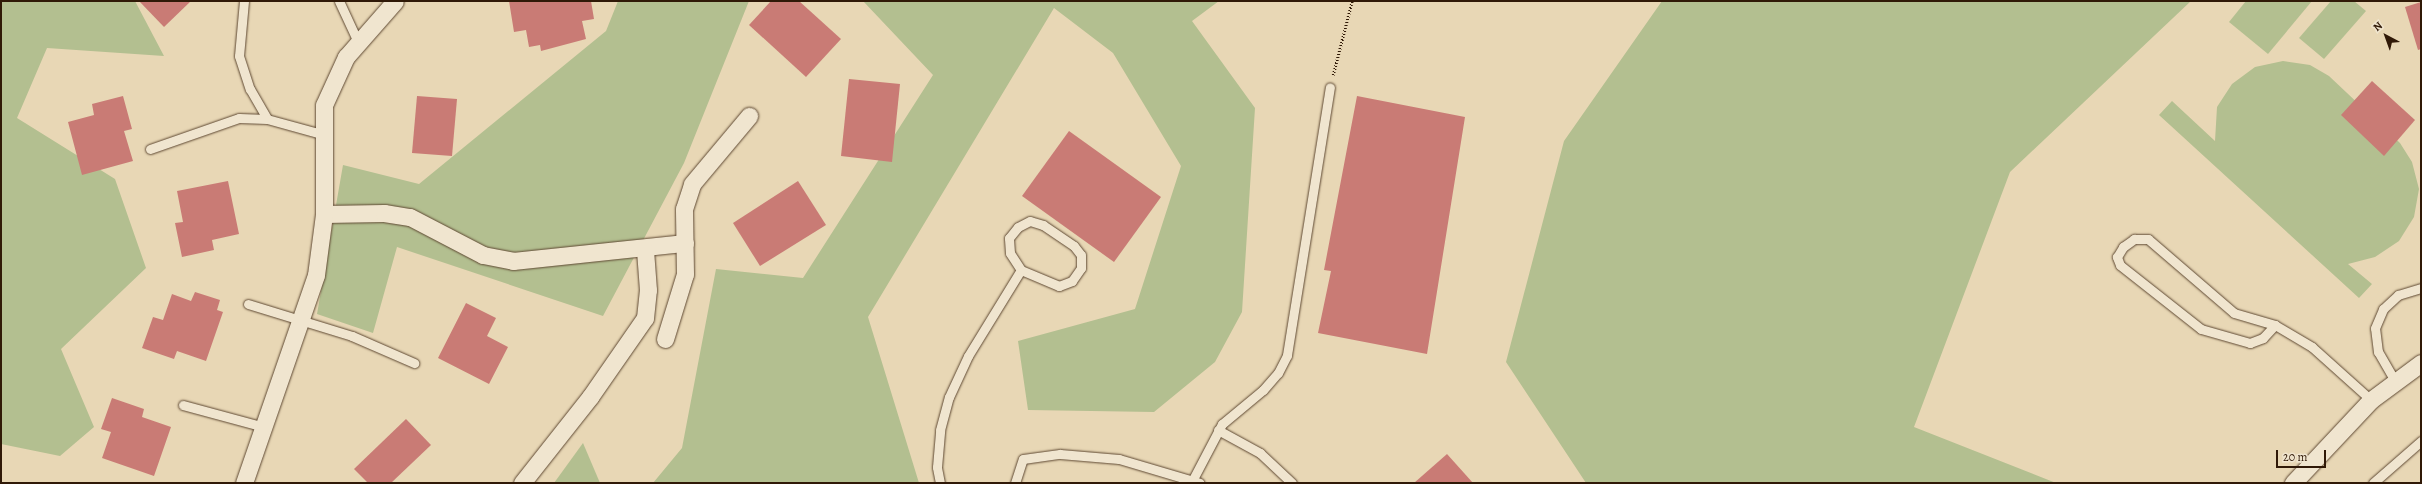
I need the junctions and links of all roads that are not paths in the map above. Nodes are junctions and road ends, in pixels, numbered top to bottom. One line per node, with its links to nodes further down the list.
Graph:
1 (244, 1): 7 (lane)
2 (339, 1): 4 (lane)
3 (395, 1): 4 (street)
4 (358, 42): 8 (street)
5 (1330, 87): 25 (lane)
6 (749, 116): 11 (street)
7 (267, 119): 8 (lane); 9 (lane)
8 (322, 134): 10 (street)
9 (150, 149)
10 (324, 214): 12 (street); 16 (street)
11 (686, 243): 12 (street); 18 (street)
12 (645, 250): 29 (street)
13 (1021, 270): 13 (lane); 30 (lane)
14 (2421, 288): 21 (lane)
15 (248, 304): 16 (lane)
16 (300, 320): 19 (lane); 24 (street)
17 (2275, 325): 17 (lane); 22 (lane)
18 (665, 339)
19 (414, 363)
20 (2419, 368): 21 (street)
21 (2395, 380): 22 (street)
22 (2371, 400): 33 (street)
23 (183, 405): 24 (lane)
24 (264, 427): 28 (street)
25 (1218, 430): 27 (lane); 32 (lane)
26 (2421, 441): 34 (lane)
27 (1194, 482): 31 (lane)
28 (244, 483)
29 (522, 483)
30 (940, 483)
31 (1016, 483)
32 (1292, 483)
33 (2293, 483)
34 (2373, 483)

